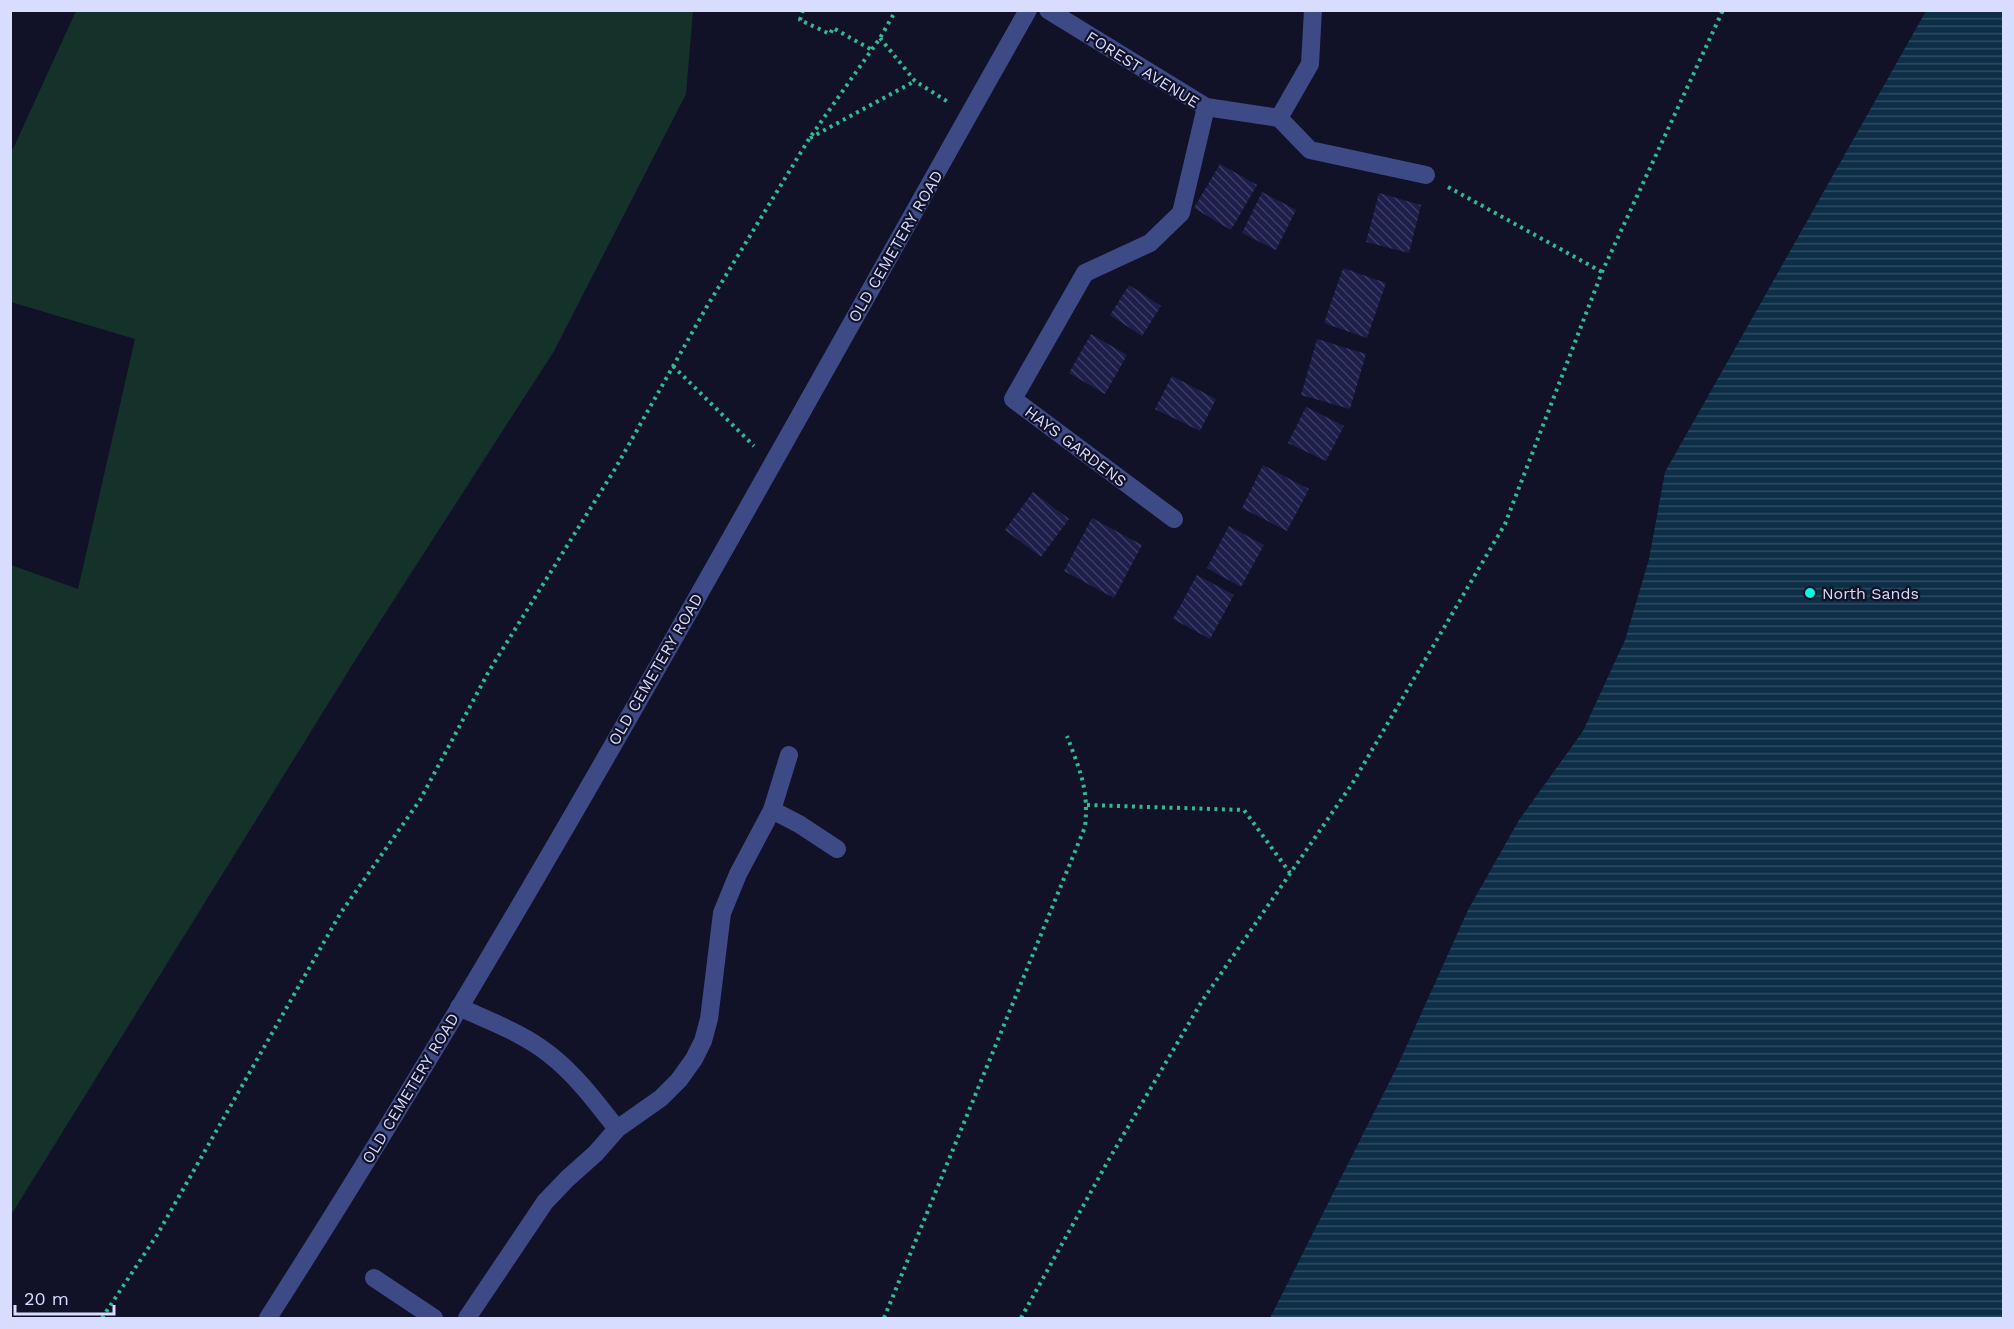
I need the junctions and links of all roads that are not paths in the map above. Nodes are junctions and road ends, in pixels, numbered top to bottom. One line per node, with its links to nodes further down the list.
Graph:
1 (1028, 10): 11 (street, OLD CEMETERY ROAD)
2 (1048, 10): 4 (street, FOREST AVENUE)
3 (1313, 10): 5 (street)
4 (1206, 107): 5 (street, FOREST AVENUE); 7 (street, HAYS GARDENS)
5 (1279, 118): 6 (street)
6 (1426, 175)
7 (1174, 519)
8 (789, 755): 9 (street)
9 (772, 810): 10 (street); 12 (street)
10 (837, 849)
11 (459, 1007): 12 (street); 14 (street, OLD CEMETERY ROAD)
12 (617, 1129): 16 (street)
13 (374, 1278): 15 (street)
14 (268, 1318)
15 (434, 1318)
16 (467, 1318)

